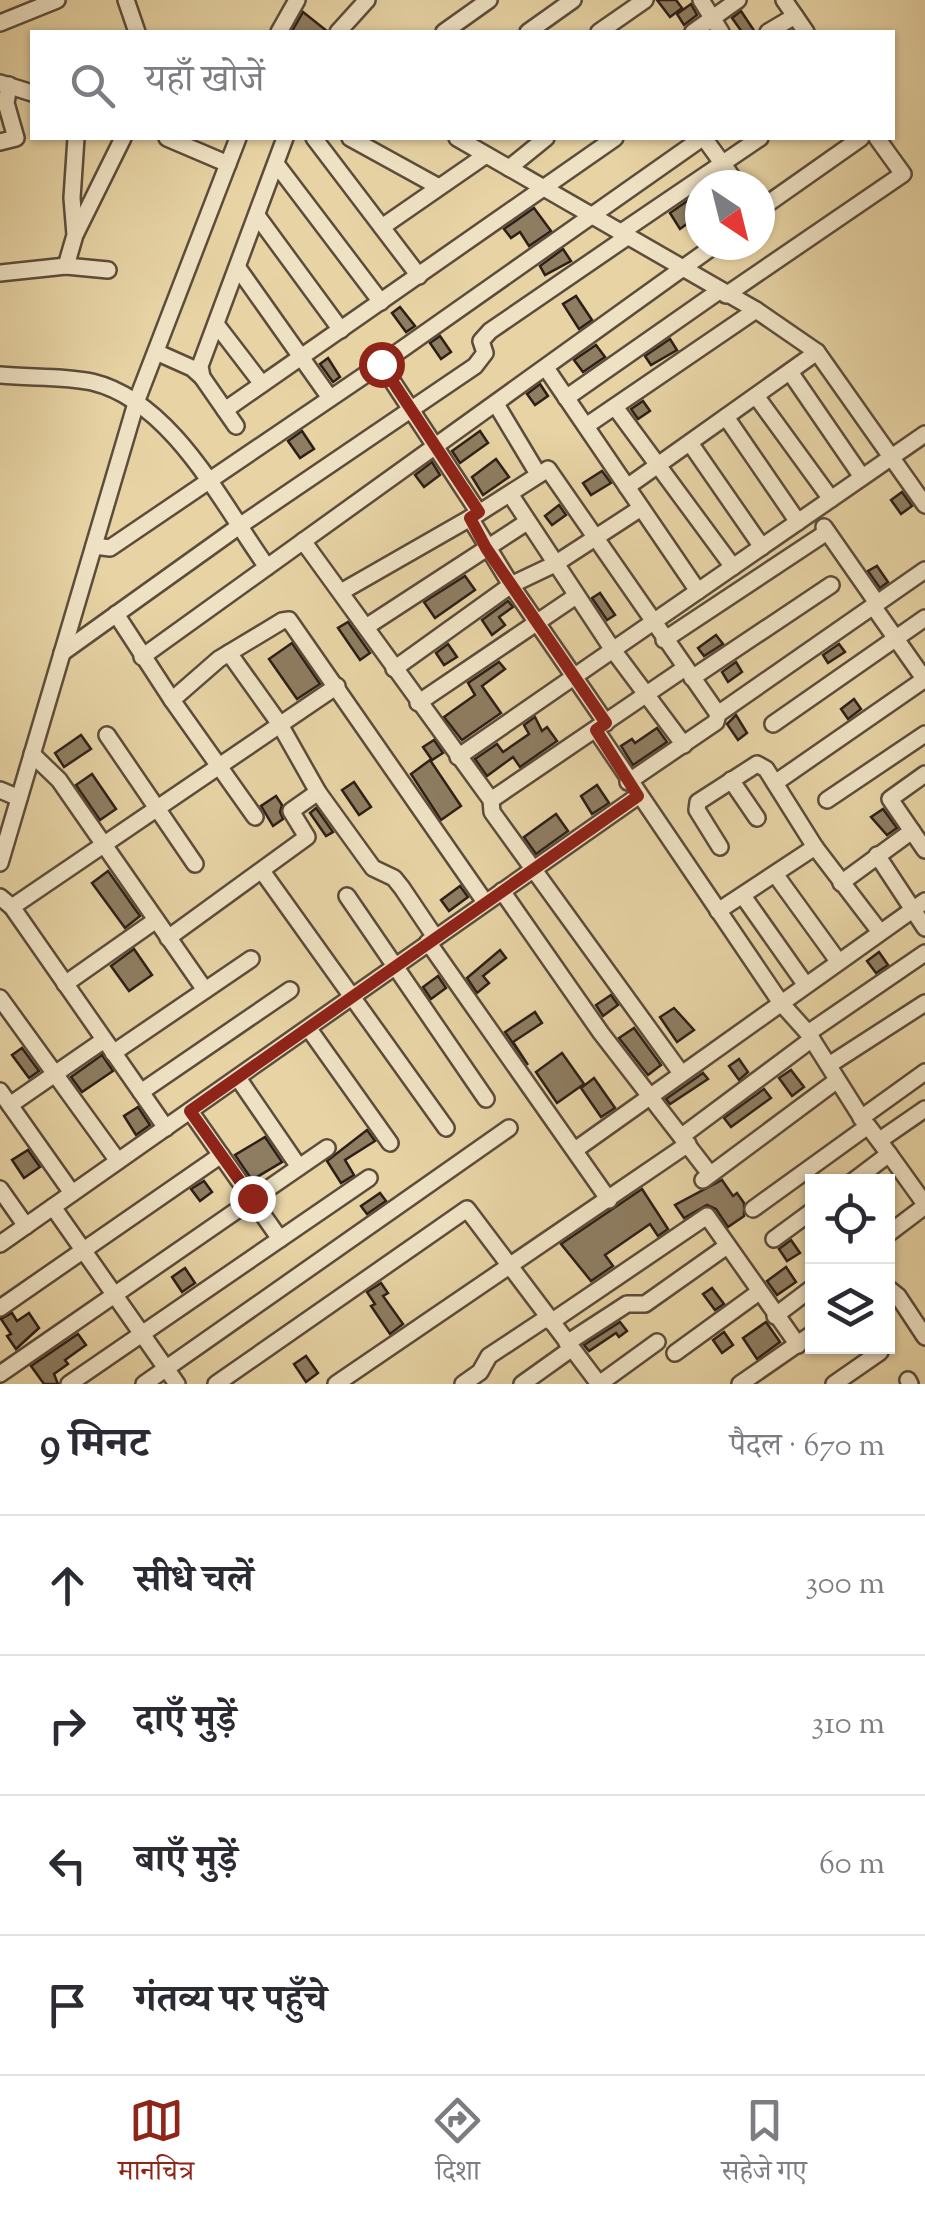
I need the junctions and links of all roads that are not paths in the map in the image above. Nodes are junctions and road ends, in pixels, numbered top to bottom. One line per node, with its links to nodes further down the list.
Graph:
1 (58, 0): 12 (street)
2 (126, 0): 14 (street)
3 (297, 0): 15 (street)
4 (368, 0): 16 (street)
5 (489, 0): 17 (street)
6 (572, 0): 18 (street)
7 (645, 0): 19 (street)
8 (701, 0): 13 (street)
9 (738, 0): 13 (street)
10 (784, 0): 11 (street)
11 (795, 16): 20 (street); 21 (street)
12 (0, 23)
13 (717, 26)
14 (135, 30)
15 (280, 30)
16 (340, 30)
17 (447, 30)
18 (531, 30)
19 (602, 30)
20 (771, 30)
21 (805, 30)
22 (4, 84): 23 (street); 39 (street)
23 (30, 91)
24 (76, 140): 52 (street)
25 (121, 140): 52 (street)
26 (173, 140): 42 (street)
27 (237, 140): 42 (street)
28 (284, 140): 43 (street)
29 (316, 140): 51 (street)
30 (354, 140): 46 (street)
31 (460, 140): 40 (street)
32 (544, 140): 44 (street)
33 (611, 140): 47 (street)
34 (700, 140): 49 (street)
35 (705, 140): 41 (street)
36 (757, 140): 41 (street)
37 (857, 140): 48 (street)
38 (878, 140): 61 (street)
39 (0, 142)
40 (486, 155): 44 (street); 46 (street)
41 (724, 163): 45 (street); 53 (street)
42 (228, 164): 66 (street)
43 (277, 166): 50 (street); 62 (street)
44 (509, 168): 47 (street)
45 (728, 170)
46 (439, 188): 51 (street)
47 (545, 189): 49 (street); 60 (street)
48 (775, 198)
49 (591, 216): 53 (street); 69 (street)
50 (258, 217): 56 (street); 65 (street)
51 (382, 227): 60 (street)
52 (75, 234): 55 (street)
53 (623, 235): 58 (street); 81 (street)
54 (696, 260): 58 (street)
55 (66, 266): 57 (street); 59 (street)
56 (238, 268): 64 (street); 68 (street)
57 (108, 270)
58 (684, 270): 61 (street); 70 (street)
59 (0, 272)
60 (419, 276): 62 (street)
61 (723, 293): 63 (street); 77 (street)
62 (381, 302): 65 (street)
63 (756, 310): 67 (street); 80 (street)
64 (216, 324): 73 (street); 74 (street)
65 (341, 330): 68 (street)
66 (156, 352): 73 (street); 78 (street)
67 (818, 352): 71 (street); 89 (street)
68 (302, 357): 74 (street); 76 (street)
69 (381, 364): 76 (street); 81 (street)
70 (546, 368): 77 (street); 79 (street)
71 (790, 372): 75 (street); 92 (street)
72 (0, 376): 78 (street)
73 (202, 377): 82 (street)
74 (262, 384): 82 (street)
75 (756, 396): 83 (street); 96 (street)
76 (330, 398): 93 (street)
77 (566, 398): 85 (street)
78 (137, 400): 93 (street); 107 (street)
79 (496, 404): 88 (street); 91 (street)
80 (615, 407): 85 (street); 90 (street)
81 (411, 409): 88 (street); 103 (street)
82 (226, 410): 84 (street)
83 (726, 417): 87 (street); 102 (street)
84 (236, 426)
85 (586, 426): 94 (street)
86 (925, 434): 89 (street)
87 (690, 443): 90 (street); 108 (street)
88 (436, 447): 100 (street); 106 (street)
89 (894, 456): 92 (street); 97 (street)
90 (657, 466): 94 (street); 112 (street)
91 (538, 474): 95 (street); 105 (street)
92 (862, 477): 96 (street)
93 (208, 483): 103 (street); 107 (street)
94 (628, 487): 98 (street)
95 (510, 494): 100 (street); 101 (street)
96 (831, 499): 99 (street)
97 (925, 504)
98 (641, 508): 105 (street); 116 (street)
99 (813, 512): 102 (street); 104 (street)
100 (474, 515): 109 (street); 117 (street)
101 (527, 522): 109 (street); 110 (street)
102 (798, 522): 108 (street)
103 (238, 526): 111 (street); 120 (street)
104 (827, 532): 119 (street); 126 (street)
105 (598, 538): 110 (street); 123 (street)
106 (304, 541): 111 (street); 117 (street)
107 (94, 546): 128 (street)
108 (762, 547): 112 (street)
109 (486, 548): 114 (street); 124 (street)
110 (555, 564): 114 (street); 118 (street)
111 (267, 567): 130 (street)
112 (733, 567): 116 (street)
113 (925, 570): 119 (street)
114 (512, 585): 122 (street); 131 (street)
115 (831, 585): 132 (street)
116 (698, 591): 123 (street)
117 (340, 592): 124 (street)
118 (576, 596): 122 (street); 127 (street)
119 (875, 605): 125 (street); 139 (street)
120 (116, 614): 128 (street); 130 (street)
121 (925, 618): 125 (street)
122 (536, 622): 133 (street); 138 (street)
123 (652, 623): 126 (street); 127 (street)
124 (366, 627): 131 (street)
125 (896, 638): 134 (street); 141 (street)
126 (664, 640): 132 (street)
127 (613, 650): 133 (street); 136 (street)
128 (62, 653): 146 (street)
129 (229, 653): 135 (street); 137 (street); 140 (street)
130 (142, 656): 137 (street)
131 (394, 669): 138 (street)
132 (689, 673): 136 (street); 139 (street)
133 (574, 678): 142 (street); 147 (street)
134 (925, 679): 152 (street)
135 (338, 686): 140 (street); 178 (street)
136 (646, 696): 142 (street); 145 (street)
137 (172, 700): 148 (street)
138 (418, 703): 147 (street)
139 (718, 714): 145 (street)
140 (279, 723): 148 (street); 154 (street)
141 (773, 724)
142 (601, 726): 151 (street); 157 (street)
143 (925, 734): 158 (street)
144 (108, 735): 159 (street)
145 (684, 745): 151 (street)
146 (32, 754): 156 (street); 163 (street)
147 (458, 758): 157 (street)
148 (218, 765): 159 (street); 160 (street)
149 (925, 774): 162 (street)
150 (731, 780): 152 (street); 161 (street); 164 (street)
151 (628, 782): 155 (street)
152 (774, 783): 165 (street)
153 (0, 790): 156 (street)
154 (318, 792): 171 (street); 185 (street)
155 (638, 796): 170 (street); 180 (street)
156 (19, 798): 168 (street)
157 (491, 800): 170 (street)
158 (828, 800)
159 (158, 806): 163 (street); 169 (street)
160 (255, 817)
161 (757, 818)
162 (912, 831): 166 (street); 167 (street)
163 (103, 844): 177 (street); 181 (street)
164 (720, 847)
165 (815, 847): 172 (street); 173 (street)
166 (925, 850)
167 (877, 855): 173 (street); 179 (street)
168 (0, 862)
169 (195, 864)
170 (533, 870): 174 (street); 202 (street)
171 (262, 871): 184 (street); 195 (street)
172 (775, 874): 176 (street); 188 (street)
173 (841, 883): 183 (street)
174 (502, 891): 178 (street); 207 (street)
175 (347, 896): 189 (street)
176 (743, 896): 180 (street); 191 (street)
177 (6, 902): 190 (street)
178 (485, 902): 185 (street)
179 (920, 904): 182 (street); 183 (street)
180 (718, 912): 196 (street)
181 (156, 920): 184 (street); 190 (street)
182 (925, 928)
183 (880, 932): 188 (street)
184 (168, 938): 192 (street)
185 (432, 940): 189 (street); 220 (street)
186 (925, 953): 199 (street)
187 (251, 960): 192 (street)
188 (838, 961): 191 (street)
189 (394, 966): 195 (street); 209 (street)
190 (66, 984): 200 (street)
191 (805, 984): 196 (street)
192 (205, 990): 200 (street)
193 (290, 990): 206 (street)
194 (0, 998): 204 (street)
195 (352, 998): 198 (street); 214 (street)
196 (781, 1003): 199 (street); 202 (street)
197 (925, 1004): 203 (street)
198 (309, 1029): 205 (street); 217 (street)
199 (810, 1036): 203 (street); 216 (street)
200 (109, 1047): 204 (street); 206 (street)
201 (925, 1072): 212 (street)
202 (681, 1073): 207 (street)
203 (833, 1073): 212 (street); 216 (street)
204 (55, 1074): 208 (street); 222 (street)
205 (238, 1078): 211 (street); 223 (street)
206 (141, 1092): 213 (street)
207 (651, 1094): 216 (street); 220 (street)
208 (5, 1098): 228 (street)
209 (486, 1099)
210 (925, 1110): 218 (street)
211 (190, 1111): 213 (street); 221 (street)
212 (864, 1121): 218 (street); 233 (street)
213 (166, 1128): 222 (street)
214 (446, 1128)
215 (510, 1128): 258 (street)
216 (685, 1140): 230 (street)
217 (390, 1143)
218 (885, 1147): 224 (street); 226 (street)
219 (327, 1148): 223 (street)
220 (575, 1150): 230 (street)
221 (221, 1155): 229 (street); 241 (street)
222 (118, 1162): 228 (street)
223 (299, 1166): 229 (street)
224 (860, 1174)
225 (369, 1178): 237 (street)
226 (920, 1182): 231 (street)
227 (0, 1189): 235 (street)
228 (72, 1193): 232 (street)
229 (252, 1198): 237 (street); 245 (street)
230 (610, 1200): 242 (street)
231 (925, 1205): 236 (street)
232 (53, 1208): 235 (street); 241 (street)
233 (753, 1209)
234 (805, 1215): 238 (street)
235 (26, 1226): 239 (street)
236 (895, 1229)
237 (280, 1239): 250 (street)
238 (774, 1239)
239 (0, 1244)
240 (727, 1246): 243 (street); 249 (street); 255 (street)
241 (84, 1250): 245 (street); 247 (street)
242 (512, 1268): 249 (street); 263 (street); 264 (street)
243 (759, 1292): 248 (street); 256 (street)
244 (805, 1293): 248 (street)
245 (114, 1294): 250 (street); 259 (street)
246 (895, 1294): 251 (street)
247 (0, 1308)
248 (775, 1316): 254 (street)
249 (550, 1319): 255 (street); 265 (street)
250 (141, 1333): 258 (street); 260 (street)
251 (925, 1338)
252 (805, 1340): 254 (street)
253 (657, 1342): 267 (street)
254 (798, 1345): 268 (street)
255 (569, 1346): 266 (street); 267 (street)
256 (676, 1353)
257 (877, 1354): 269 (street)
258 (166, 1368): 261 (street); 262 (street)
259 (0, 1374)
260 (69, 1384)
261 (144, 1384)
262 (177, 1384)
263 (216, 1384)
264 (336, 1384)
265 (463, 1384)
266 (522, 1384)
267 (599, 1384)
268 (740, 1384)
269 (834, 1384)

